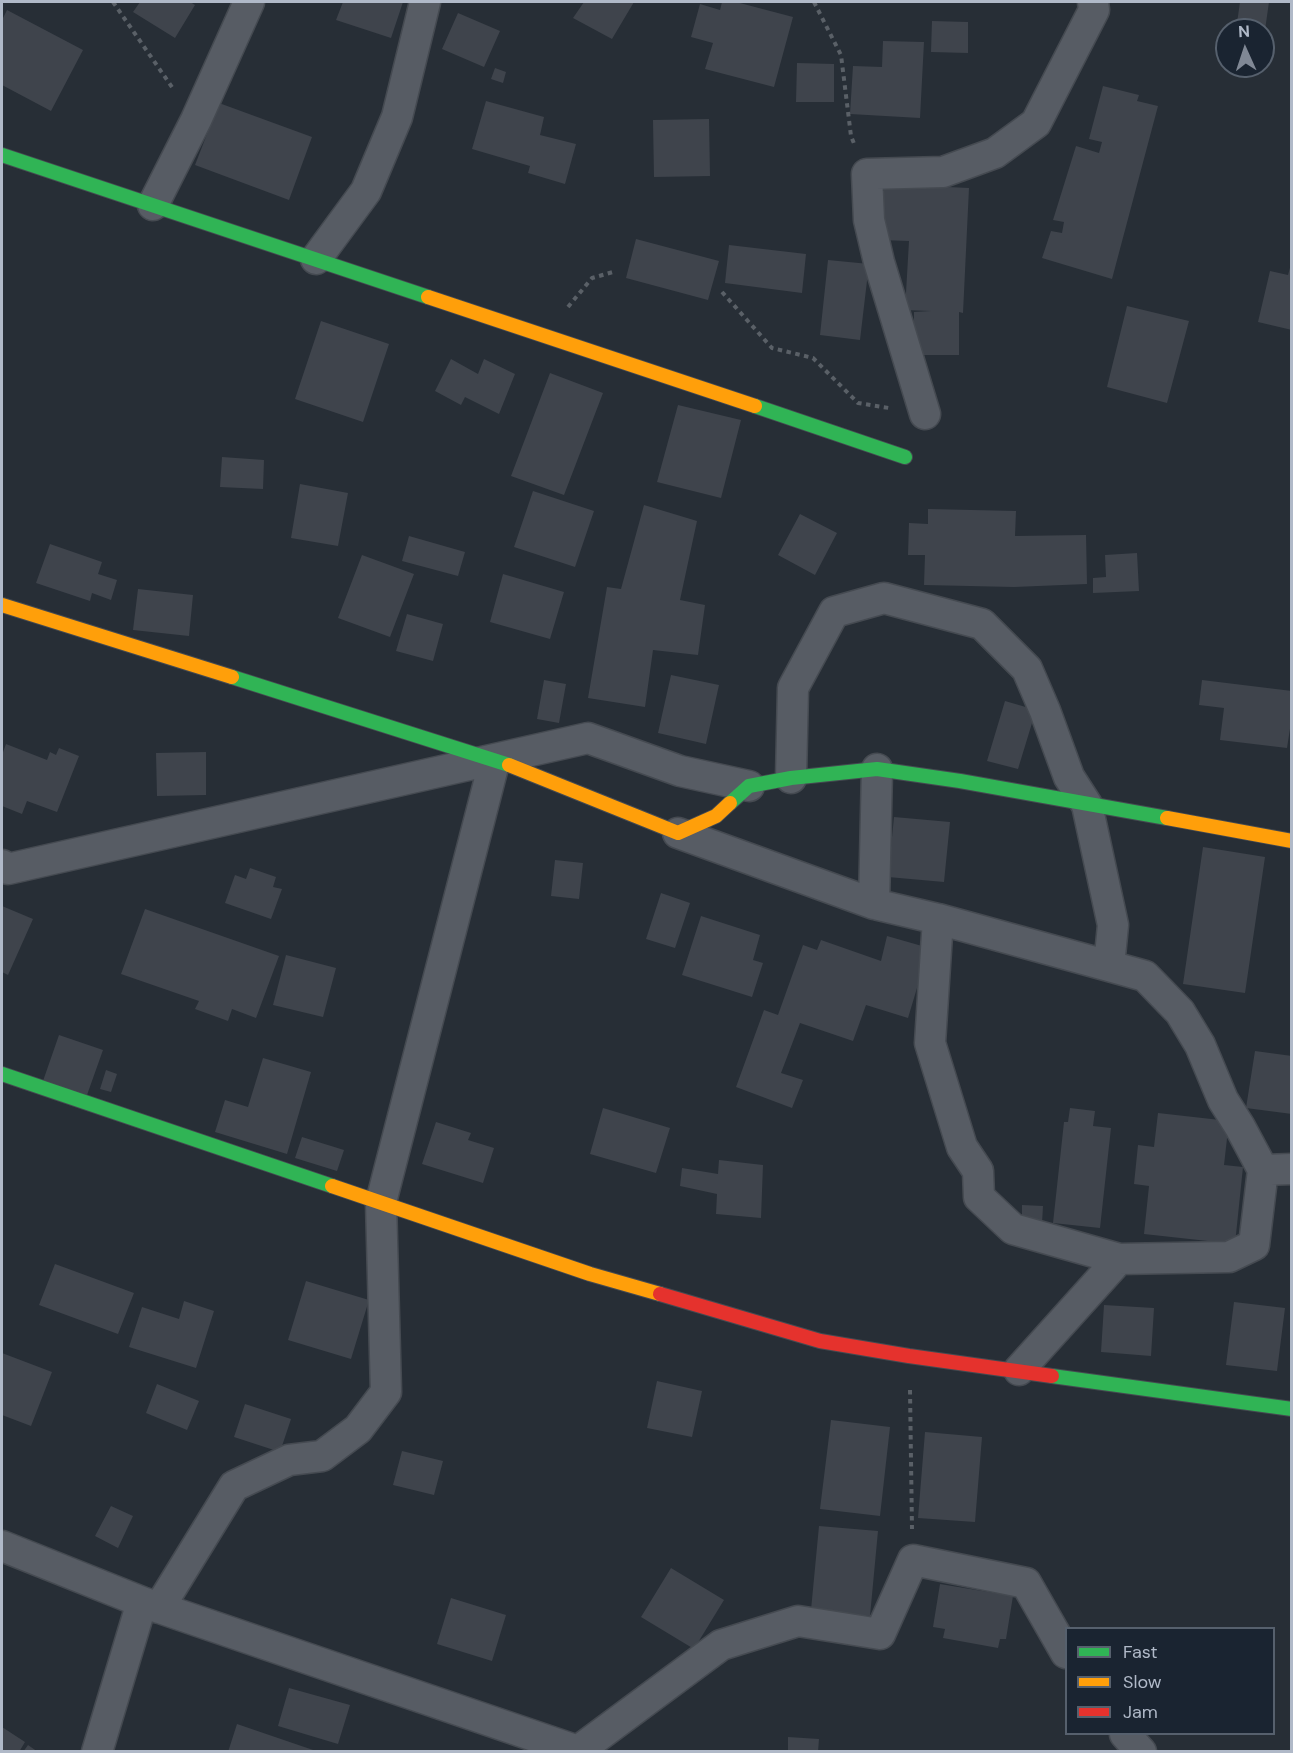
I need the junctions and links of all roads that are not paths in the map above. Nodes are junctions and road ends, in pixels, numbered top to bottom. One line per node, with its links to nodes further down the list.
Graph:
1 (249, 2): 5 (street)
2 (425, 2): 6 (street)
3 (1093, 2): 7 (street)
4 (2, 155): 5 (street)
5 (153, 205): 6 (street)
6 (316, 260): 8 (street)
7 (925, 414)
8 (905, 457)
9 (2, 605): 10 (street)
10 (495, 759): 13 (street); 15 (street); 17 (street); 23 (street)
11 (877, 769): 12 (street); 14 (street); 18 (street)
12 (791, 778): 13 (street); 14 (street)
13 (749, 786): 15 (street)
14 (1087, 805): 16 (street); 20 (street)
15 (678, 833): 18 (street)
16 (1292, 841)
17 (2, 865)
18 (874, 904): 19 (street)
19 (938, 919): 20 (street); 24 (street)
20 (1109, 966): 22 (street)
21 (2, 1074): 23 (street)
22 (1277, 1170): 24 (street)
23 (381, 1202): 25 (street); 28 (street)
24 (1119, 1259): 25 (street)
25 (1019, 1370): 26 (street)
26 (1292, 1409)
27 (2, 1546): 28 (street)
28 (151, 1605): 31 (street); 32 (street)
29 (1065, 1651): 31 (street)
30 (1126, 1735): 33 (street)
31 (579, 1751)
32 (97, 1752)
33 (1141, 1752)

